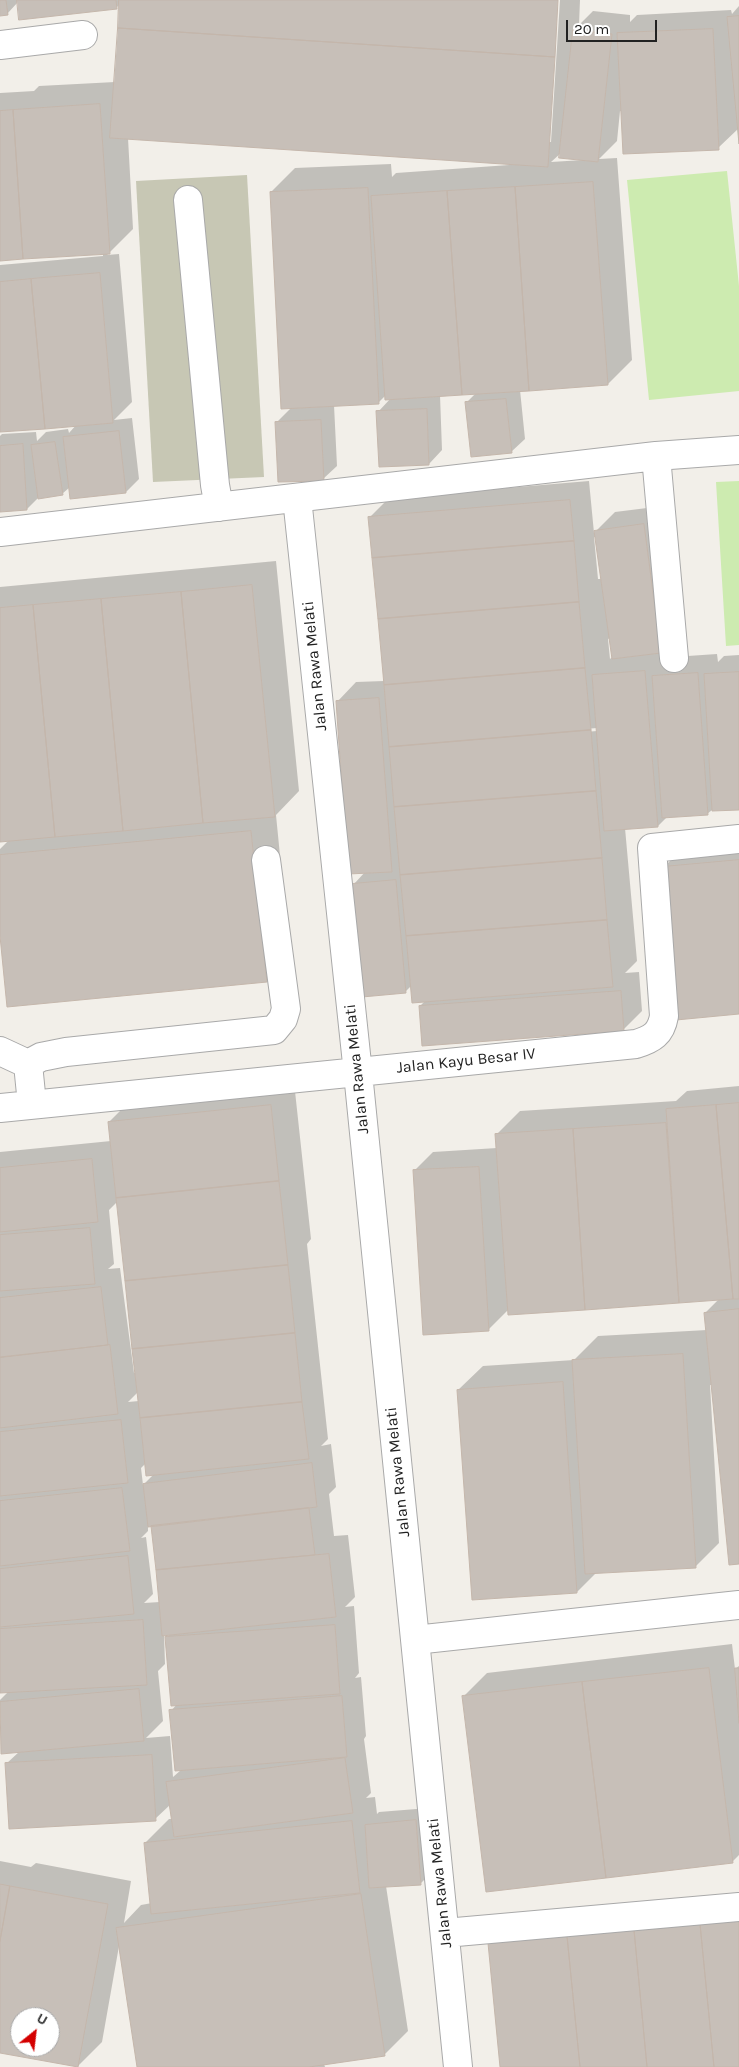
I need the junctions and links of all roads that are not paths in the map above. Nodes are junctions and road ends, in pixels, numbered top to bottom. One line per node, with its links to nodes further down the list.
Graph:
1 (83, 35): 2 (street)
2 (0, 45)
3 (188, 200): 7 (street)
4 (739, 450): 5 (street)
5 (656, 456): 6 (street); 9 (street)
6 (297, 498): 7 (street); 14 (street, Jalan Rawa Melati)
7 (219, 507): 8 (street)
8 (0, 532)
9 (674, 658)
10 (739, 839): 14 (street, Jalan Kayu Besar IV)
11 (266, 860): 13 (street)
12 (0, 1052): 13 (street)
13 (28, 1064): 15 (street)
14 (358, 1073): 15 (street, Jalan Kayu Besar IV); 18 (street, Jalan Rawa Melati)
15 (32, 1104): 16 (street, Jalan Kayu Besar IV)
16 (0, 1108)
17 (739, 1606): 18 (street)
18 (415, 1640): 20 (street, Jalan Rawa Melati)
19 (739, 1907): 20 (street)
20 (445, 1934): 21 (street, Jalan Rawa Melati)
21 (458, 2067)

